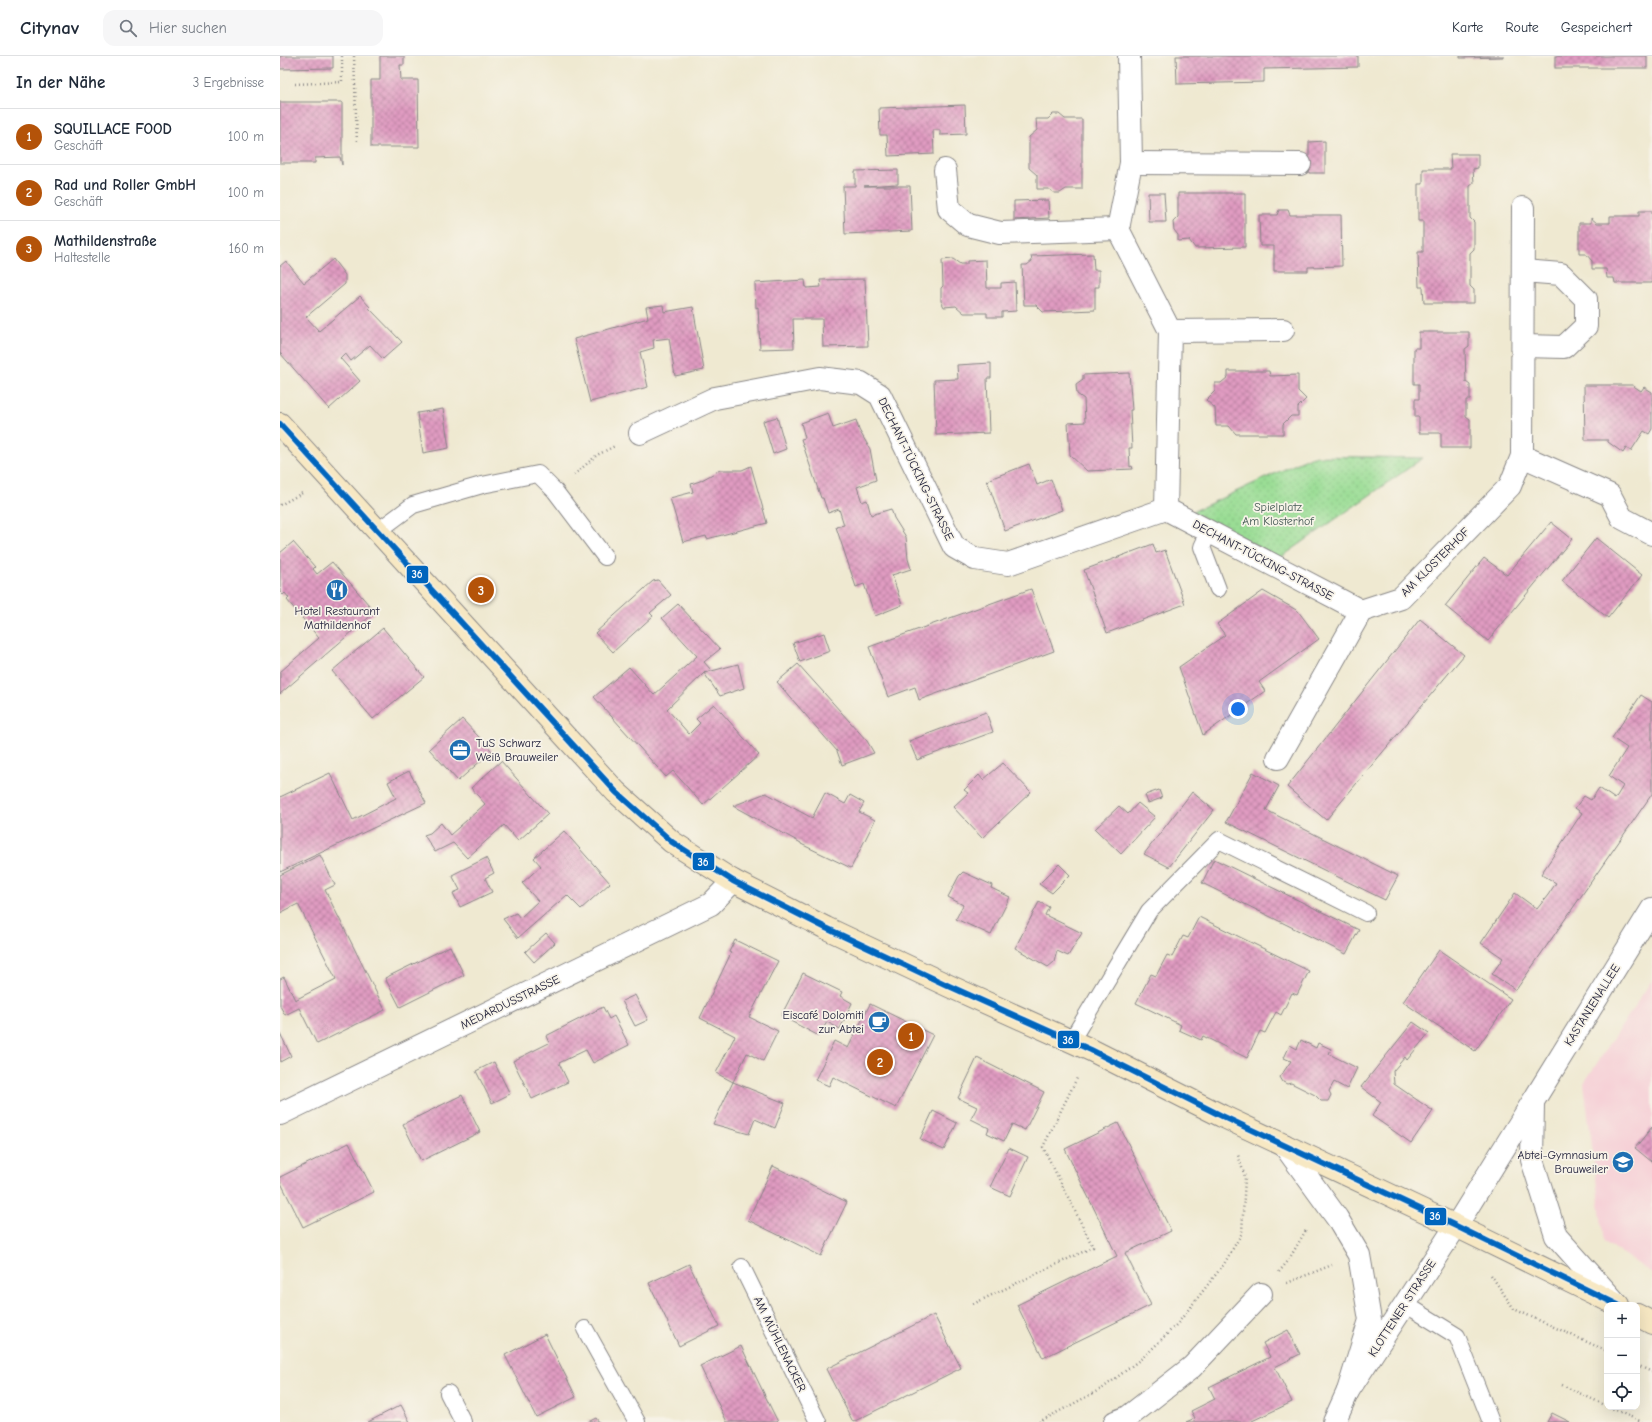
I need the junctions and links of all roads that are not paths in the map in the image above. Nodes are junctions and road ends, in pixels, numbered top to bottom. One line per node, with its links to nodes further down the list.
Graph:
1 (1129, 56): 2 (street)
2 (1131, 163): 3 (street); 6 (street)
3 (1300, 164)
4 (945, 170): 6 (street)
5 (1523, 208): 7 (street, AM KLOSTERHOF)
6 (1118, 229): 9 (street)
7 (1523, 271): 10 (street, AM KLOSTERHOF); 10 (street)
8 (1283, 330): 9 (street)
9 (1170, 331): 14 (street)
10 (1522, 346): 13 (street, AM KLOSTERHOF)
11 (280, 424): 15 (street)
12 (640, 433): 14 (street, DECHANT-TÜCKING-STRASSE)
13 (1522, 456): 17 (street); 20 (street, AM KLOSTERHOF)
14 (1166, 509): 16 (street, DECHANT-TÜCKING-STRASSE)
15 (378, 531): 18 (lane); 22 (street)
16 (1209, 532): 19 (lane); 20 (street, DECHANT-TÜCKING-STRASSE)
17 (1652, 534)
18 (605, 557)
19 (1218, 589)
20 (1361, 611): 21 (street)
21 (1278, 758)
22 (733, 881): 25 (street); 27 (street, MEDARDUSSTRASSE)
23 (1652, 908): 26 (street, KASTANIENALLEE)
24 (1366, 913): 25 (lane)
25 (1071, 1041): 28 (street)
26 (1533, 1103): 29 (street, KASTANIENALLEE); 33 (street)
27 (280, 1114)
28 (1284, 1145): 29 (street); 38 (street, KLOTTENER STRASSE)
29 (1456, 1226): 32 (street); 34 (street, KLOTTENER STRASSE)
30 (742, 1267): 42 (lane, AM MÜHLENACKER)
31 (1261, 1294): 43 (street)
32 (1612, 1302)
33 (1615, 1302)
34 (1405, 1304): 38 (street, KLOTTENER STRASSE); 45 (lane)
35 (1640, 1317): 36 (street)
36 (1652, 1323)
37 (585, 1329): 41 (lane)
38 (1348, 1391): 44 (street, KLOTTENER STRASSE)
39 (448, 1392): 40 (lane)
40 (463, 1422)
41 (637, 1422)
42 (818, 1422)
43 (1115, 1422)
44 (1334, 1422)
45 (1491, 1422)

